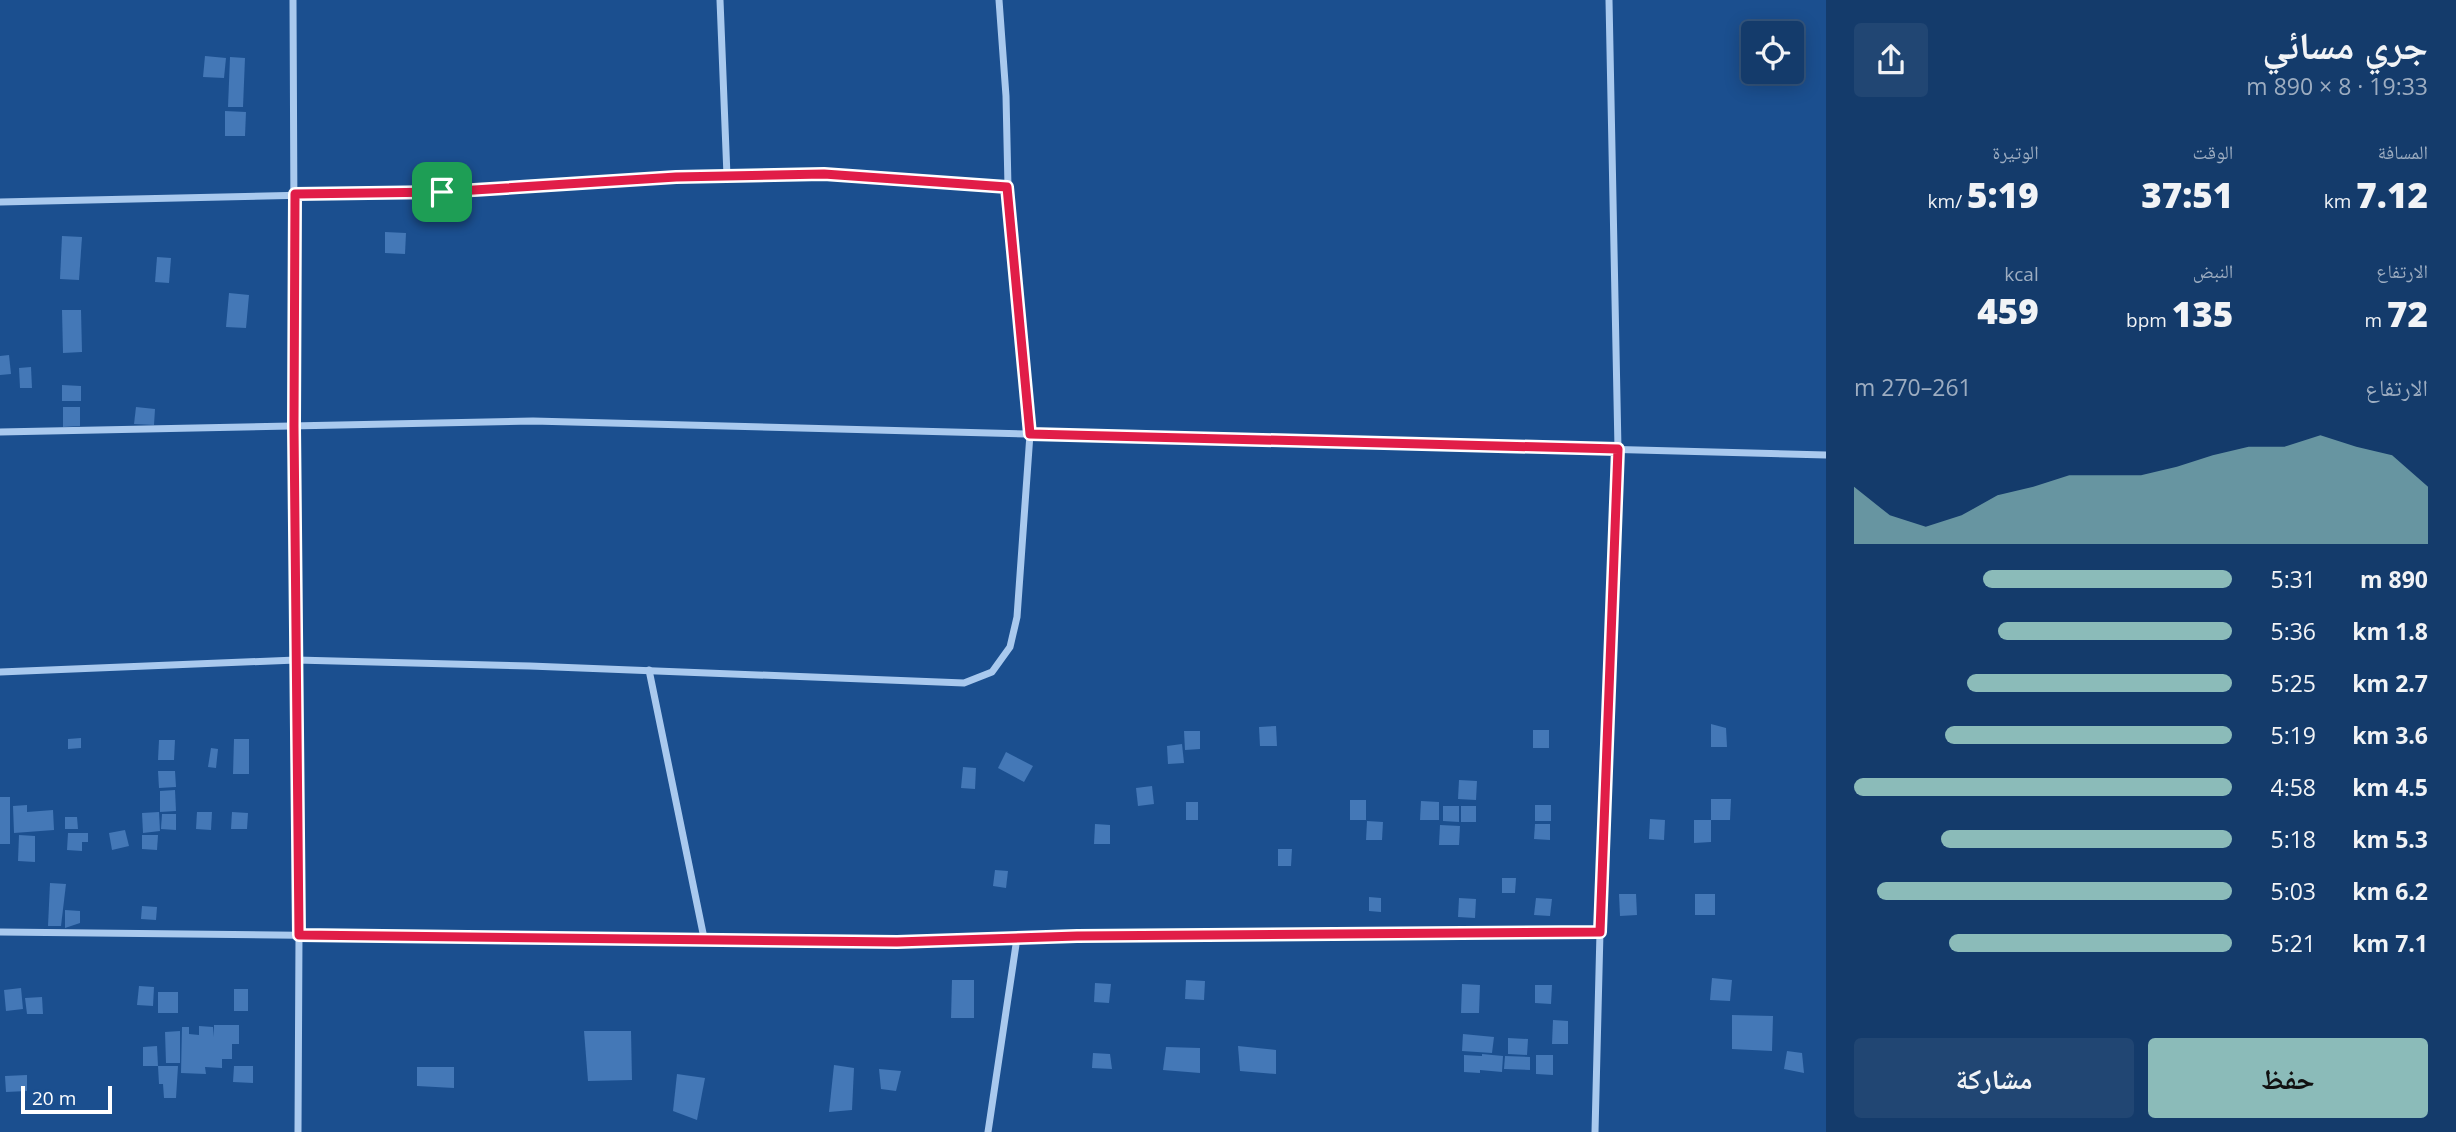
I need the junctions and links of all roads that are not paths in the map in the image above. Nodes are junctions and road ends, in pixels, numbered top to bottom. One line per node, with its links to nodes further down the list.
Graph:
1 (293, 0): 7 (street)
2 (720, 0): 5 (street)
3 (999, 0): 6 (street)
4 (1609, 0): 12 (street)
5 (727, 176): 6 (street); 7 (street)
6 (1007, 187): 11 (street)
7 (295, 194): 8 (street); 9 (street)
8 (0, 202)
9 (294, 426): 10 (street); 11 (street); 14 (street)
10 (0, 432)
11 (1030, 434): 12 (street); 15 (street)
12 (1618, 449): 13 (street); 18 (street)
13 (1826, 455)
14 (296, 660): 15 (street); 16 (street); 19 (street)
15 (649, 670): 21 (street)
16 (0, 671)
17 (0, 932): 19 (street)
18 (1600, 932): 20 (street); 24 (street)
19 (299, 935): 21 (street); 22 (street)
20 (1017, 938): 21 (street); 23 (street)
21 (704, 939)
22 (298, 1132)
23 (988, 1132)
24 (1595, 1132)

